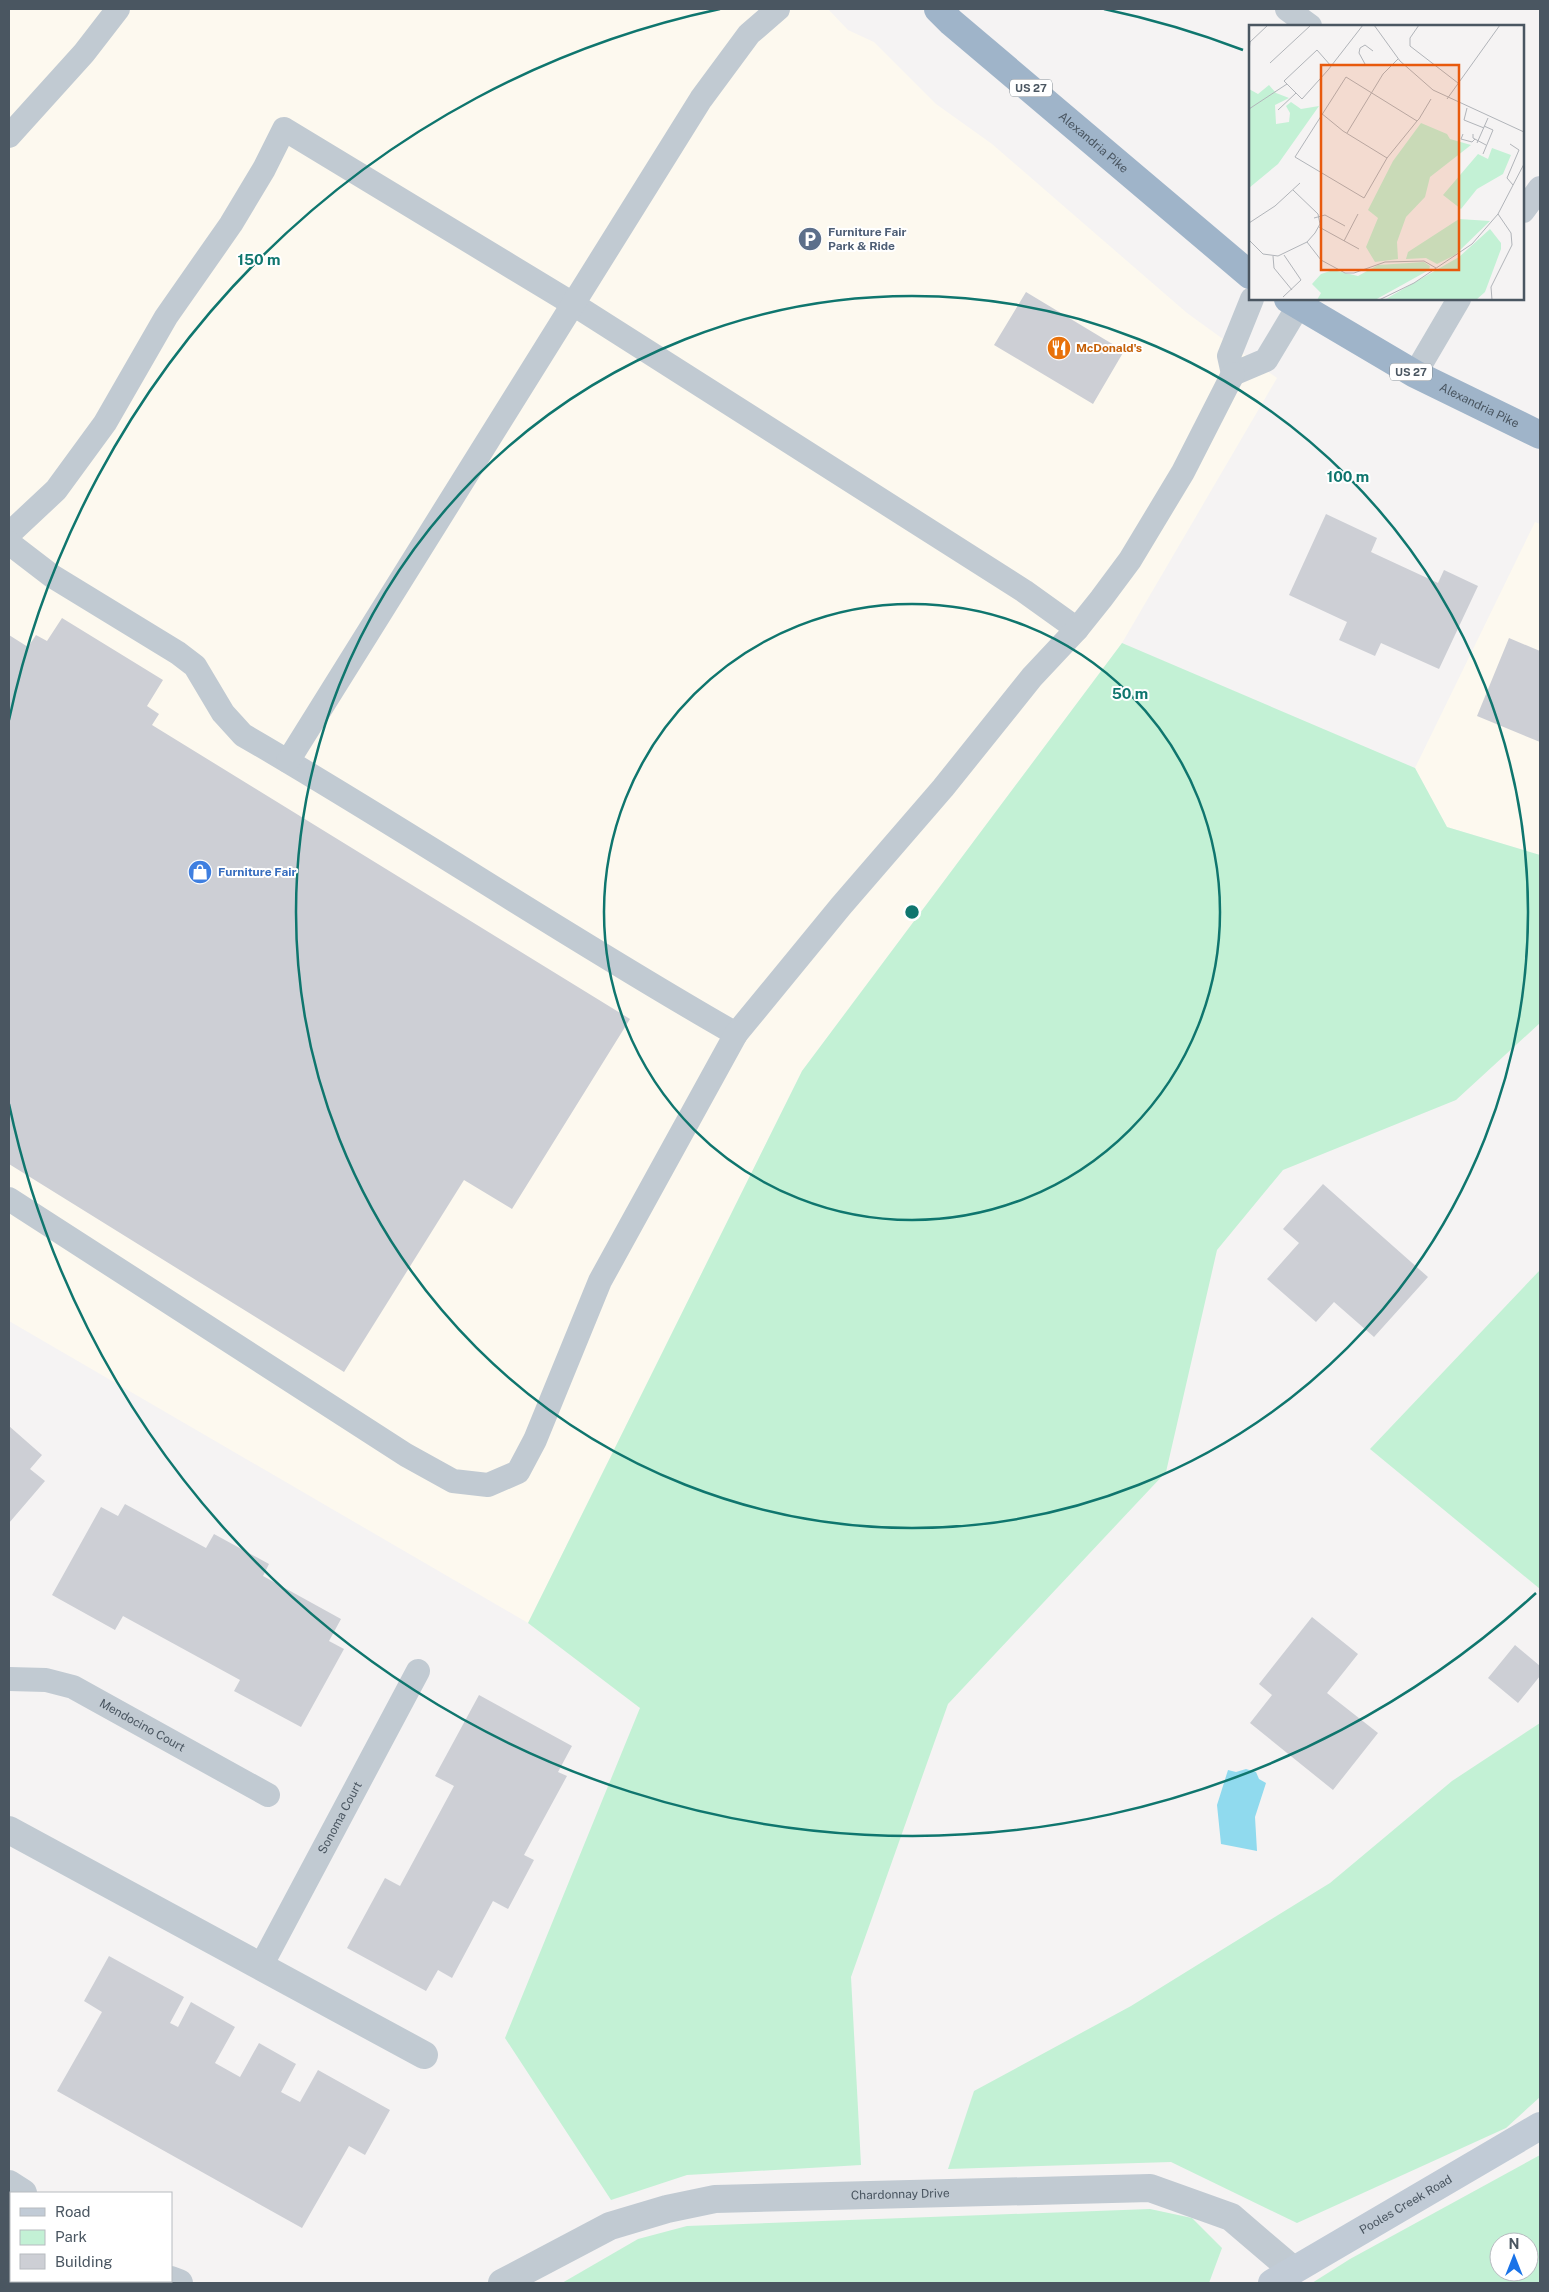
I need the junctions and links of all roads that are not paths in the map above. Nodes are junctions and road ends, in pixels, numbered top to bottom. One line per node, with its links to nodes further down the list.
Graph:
1 (778, 9): 11 (lane)
2 (938, 9): 7 (highway, Alexandria Pike / US 27)
3 (1287, 9): 5 (lane)
4 (114, 10): 6 (lane)
5 (1309, 25)
6 (9, 136)
7 (1249, 274)
8 (1252, 300): 12 (lane)
9 (1458, 300): 13 (lane)
10 (1294, 302): 12 (lane); 13 (highway, Alexandria Pike / US 27)
11 (573, 304): 15 (lane); 17 (lane); 18 (lane)
12 (1233, 374): 17 (lane)
13 (1415, 374): 14 (highway, Alexandria Pike / US 27)
14 (1540, 436)
15 (9, 534)
16 (9, 543): 18 (lane)
17 (1077, 629): 19 (lane)
18 (288, 761): 19 (lane)
19 (736, 1034): 20 (lane)
20 (9, 1198)
21 (418, 1671): 25 (lane, Sonoma Court)
22 (9, 1679): 23 (lane, Mendocino Court)
23 (268, 1795)
24 (9, 1830): 25 (street)
25 (261, 1966): 26 (street)
26 (424, 2056)
27 (1540, 2126): 30 (main road, Pooles Creek Road)
28 (9, 2184): 29 (street)
29 (21, 2192)
30 (1282, 2277): 31 (street, Chardonnay Drive)
31 (502, 2283)

